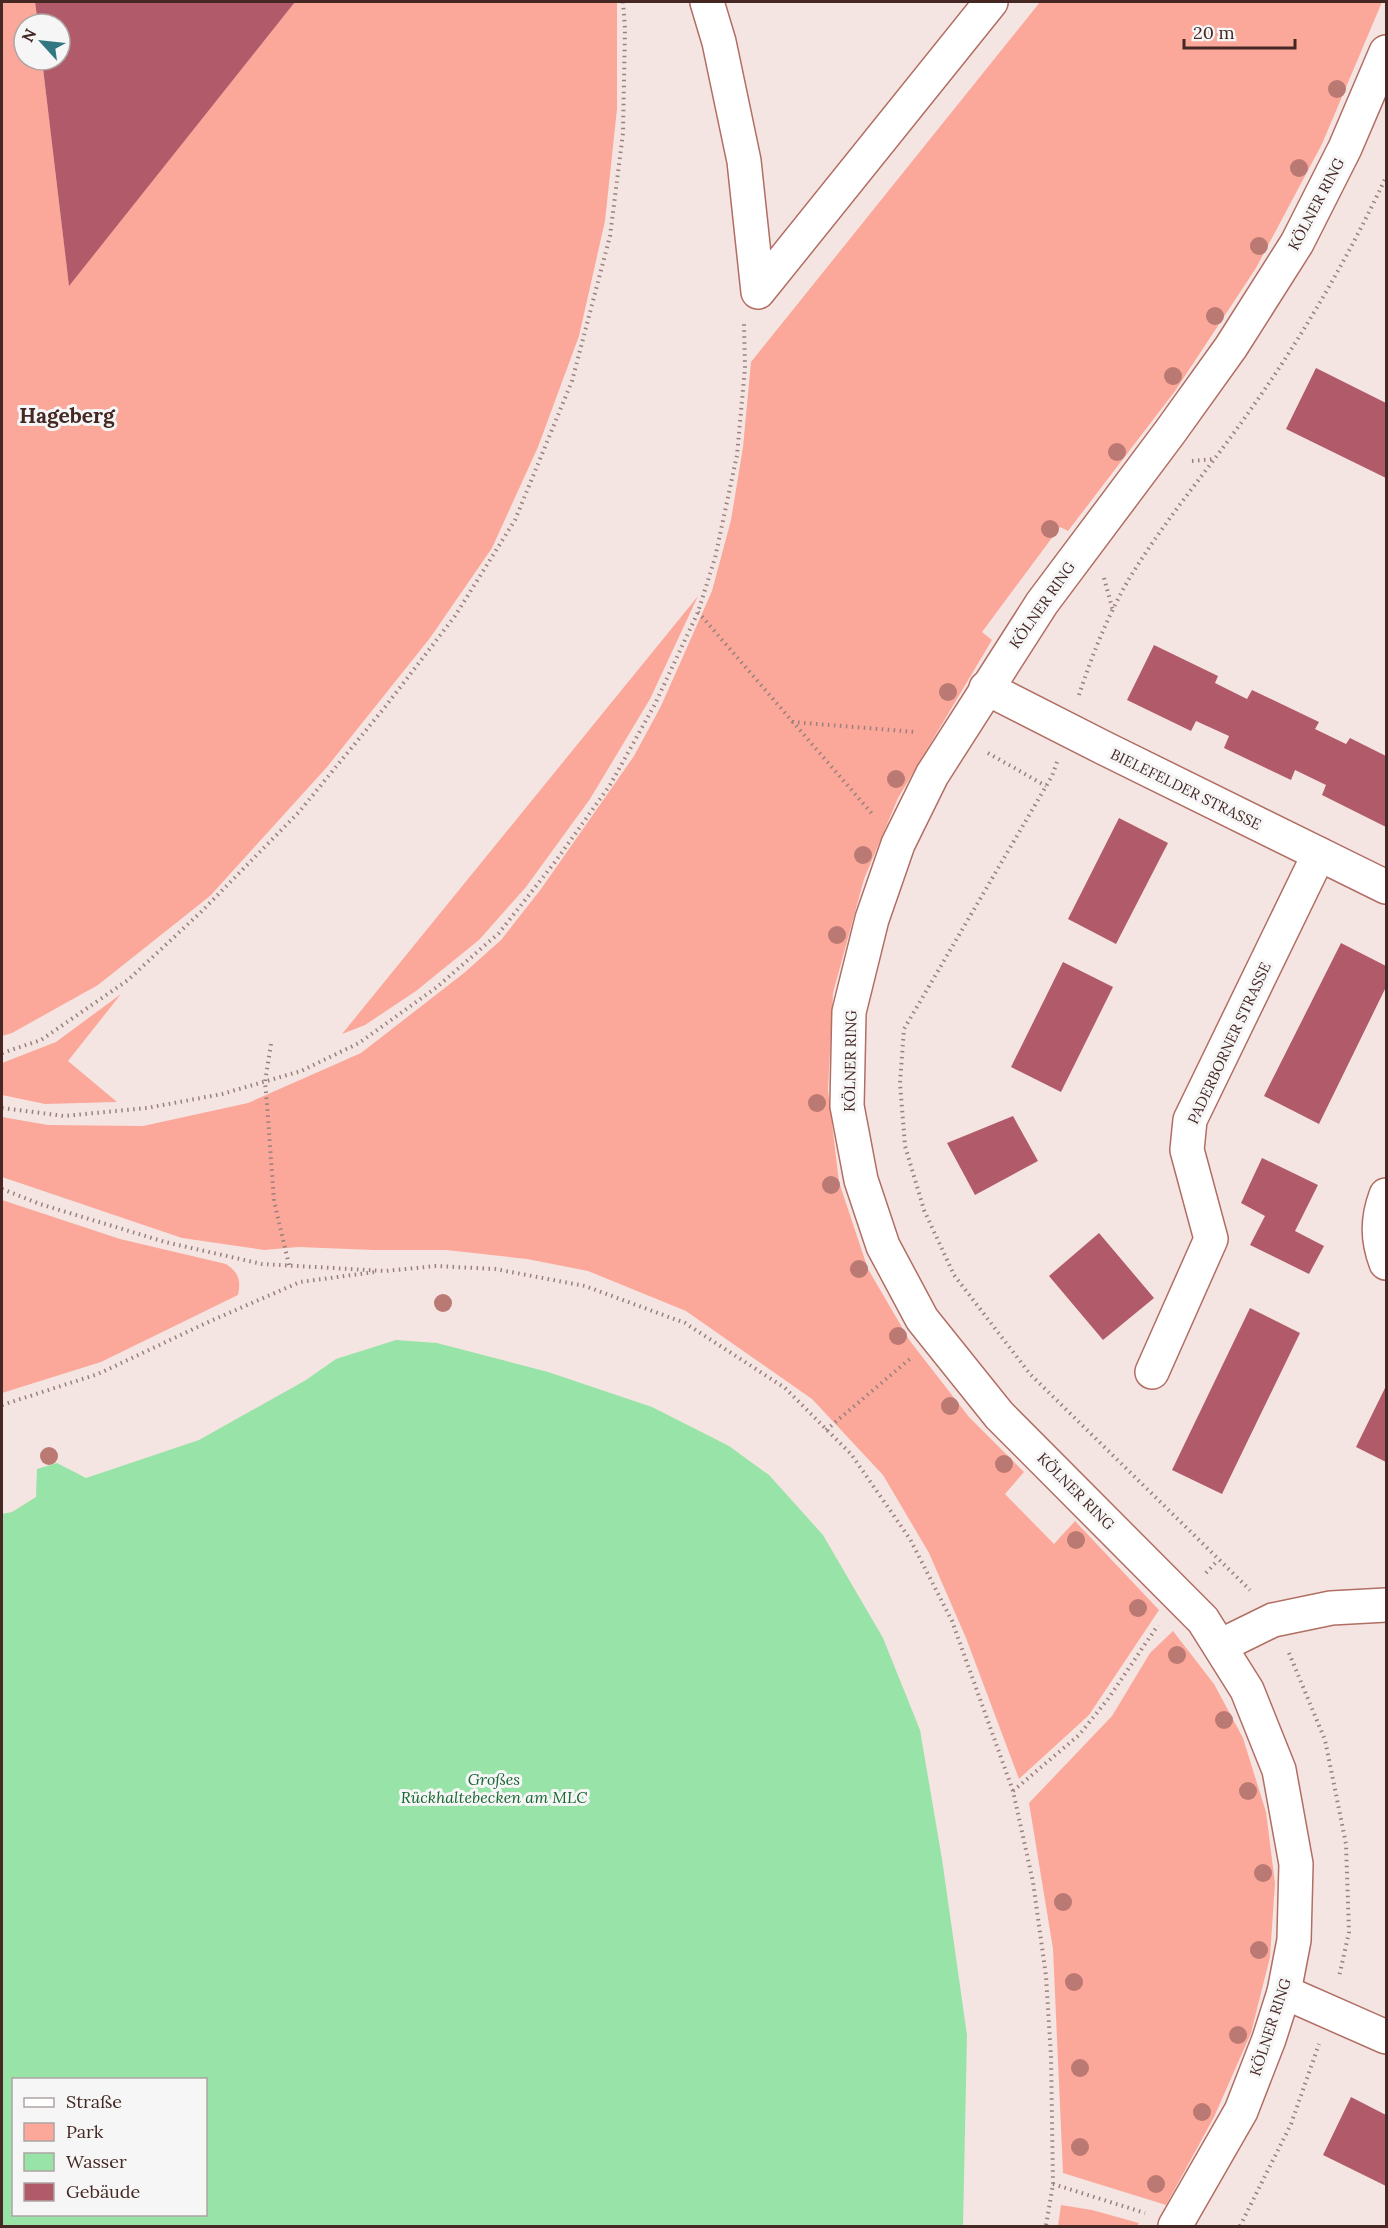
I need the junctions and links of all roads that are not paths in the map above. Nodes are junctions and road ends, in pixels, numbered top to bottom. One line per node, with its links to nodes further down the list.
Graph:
1 (706, 2): 2 (street)
2 (991, 2)
3 (1386, 52): 4 (street, KÖLNER RING)
4 (986, 688): 5 (street, BIELEFELDER STRASSE); 11 (street, KÖLNER RING)
5 (1319, 854): 6 (street, BIELEFELDER STRASSE); 9 (street, PADERBORNER STRASSE)
6 (1386, 887)
7 (1386, 1195): 8 (street)
8 (1386, 1263)
9 (1152, 1372)
10 (1386, 1605): 11 (street)
11 (1220, 1646): 12 (street, KÖLNER RING)
12 (1284, 1992): 13 (street); 14 (street, KÖLNER RING)
13 (1386, 2037)
14 (1177, 2226)

